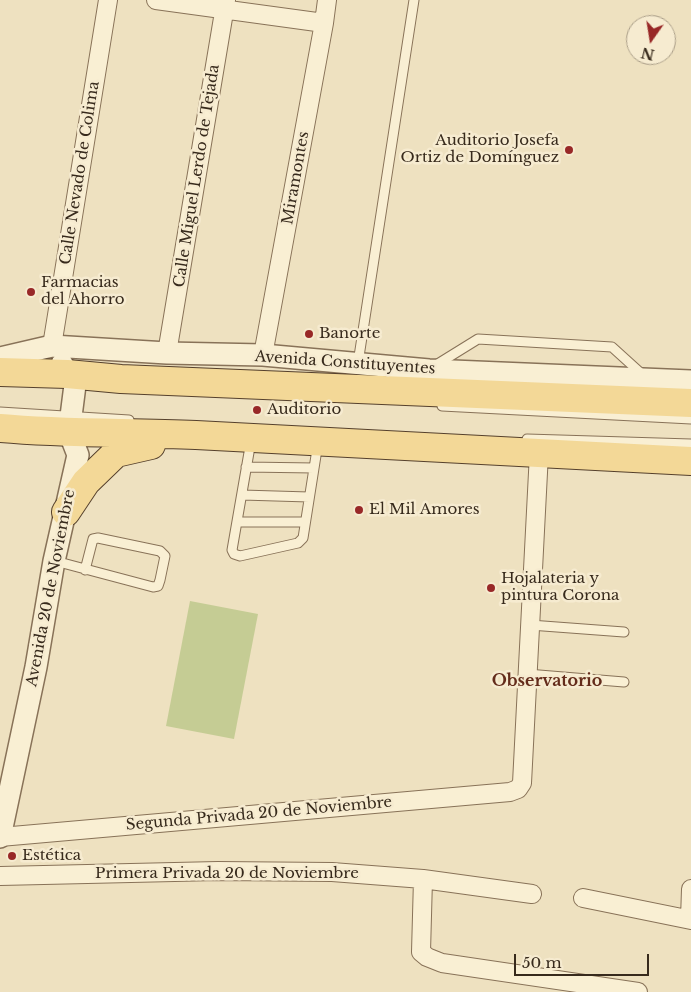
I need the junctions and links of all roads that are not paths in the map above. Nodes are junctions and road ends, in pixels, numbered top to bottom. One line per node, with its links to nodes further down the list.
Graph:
1 (108, 0): 7 (street, Calle Nevado de Colima)
2 (156, 0): 5 (street)
3 (327, 0): 6 (street, Miramontes)
4 (414, 0): 11 (lane)
5 (225, 5): 6 (street); 8 (street, Calle Miguel Lerdo de Tejada)
6 (324, 23): 9 (street, Miramontes)
7 (52, 346): 8 (street, Avenida Constituyentes); 10 (street, Avenida Constituyentes); 16 (street)
8 (167, 353): 9 (street, Avenida Constituyentes)
9 (263, 355): 11 (street, Avenida Constituyentes)
10 (0, 358)
11 (358, 364): 12 (street, Avenida Constituyentes)
12 (429, 370): 14 (street, Avenida Constituyentes); 14 (lane)
13 (3, 378): 16 (main road, Avenida Constituyentes)
14 (646, 378): 15 (street, Avenida Constituyentes)
15 (691, 381)
16 (73, 382): 19 (main road, Avenida Constituyentes); 24 (street, Avenida 20 de Noviembre)
17 (103, 387): 18 (lane)
18 (150, 390)
19 (691, 403)
20 (436, 406): 22 (lane)
21 (0, 412): 24 (lane)
22 (691, 419)
23 (137, 420): 24 (lane)
24 (70, 424): 25 (main road); 26 (main road); 36 (street, Avenida 20 de Noviembre)
25 (0, 428)
26 (194, 435): 27 (main road); 36 (main road)
27 (252, 438): 28 (main road); 32 (lane)
28 (318, 441): 30 (main road); 33 (lane)
29 (691, 444): 30 (lane)
30 (531, 446): 31 (main road); 41 (street)
31 (691, 461)
32 (246, 467): 33 (lane); 34 (lane)
33 (314, 468): 35 (lane)
34 (242, 495): 35 (lane); 37 (lane)
35 (309, 497): 38 (lane)
36 (66, 512): 39 (street, Avenida 20 de Noviembre)
37 (238, 522): 38 (lane); 38 (lane)
38 (305, 522)
39 (54, 561): 40 (lane); 45 (street, Avenida 20 de Noviembre)
40 (85, 570): 40 (lane)
41 (530, 625): 42 (lane); 43 (street)
42 (624, 632)
43 (527, 674): 44 (lane); 46 (street, Segunda Privada 20 de Noviembre)
44 (624, 682)
45 (5, 787): 46 (street, Avenida 20 de Noviembre)
46 (1, 829)
47 (0, 876): 48 (street, Primera Privada 20 de Noviembre)
48 (423, 879): 50 (street, Primera Privada 20 de Noviembre); 53 (street)
49 (691, 889): 52 (street)
50 (532, 894)
51 (583, 898): 52 (street)
52 (690, 919)
53 (638, 992)

